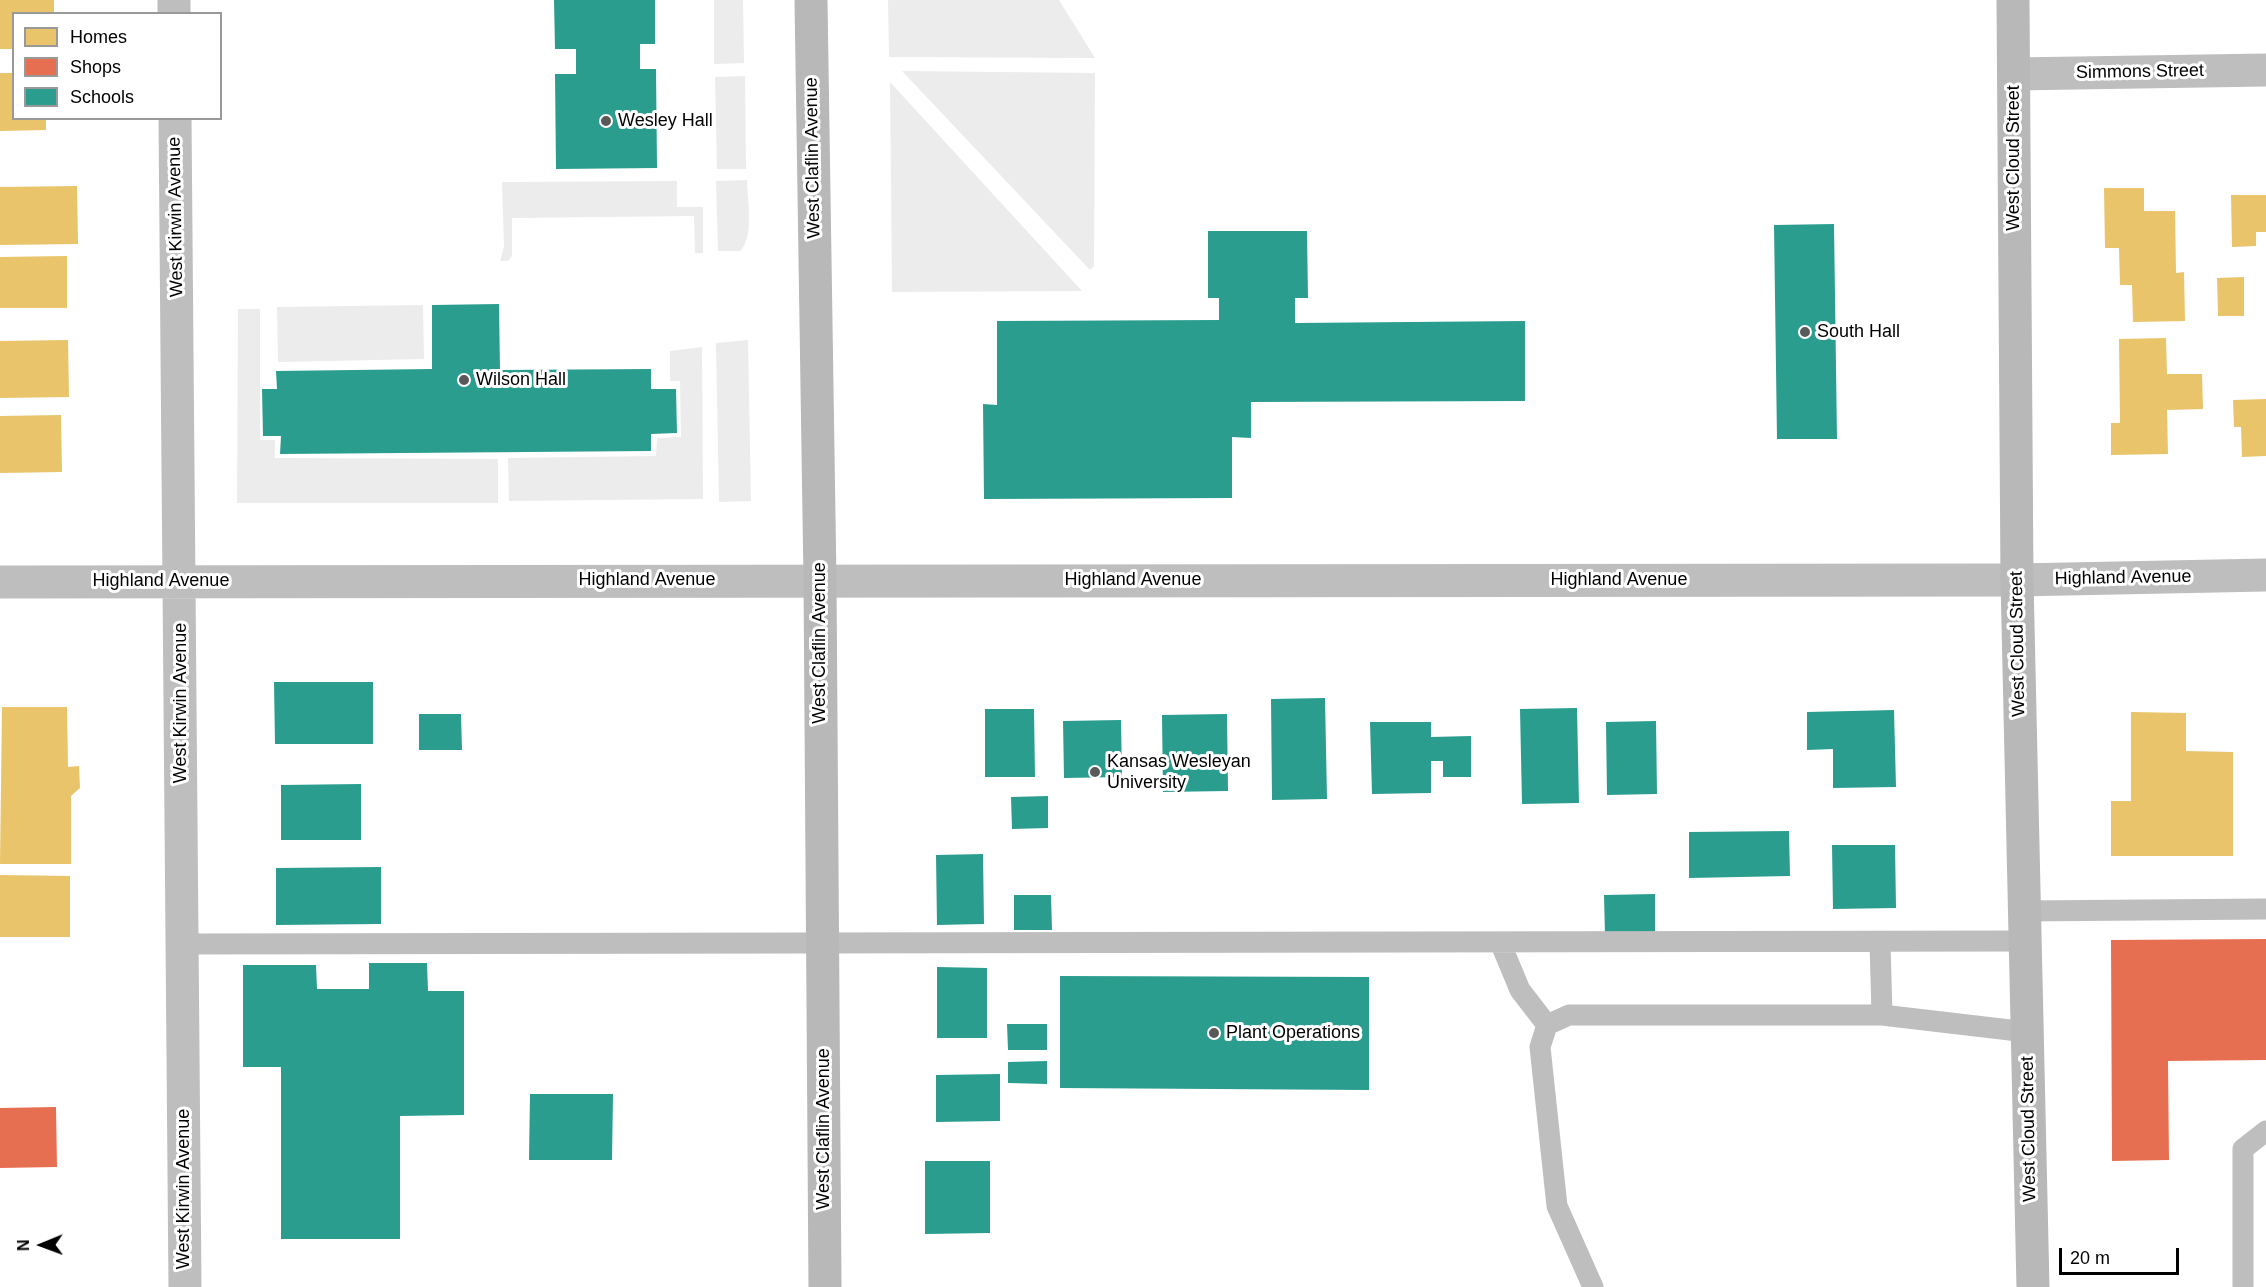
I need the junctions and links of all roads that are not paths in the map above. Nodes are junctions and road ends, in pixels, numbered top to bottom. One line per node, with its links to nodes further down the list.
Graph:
1 (811, 0): 8 (main road, West Claflin Avenue)
2 (2013, 0): 4 (main road, West Cloud Street)
3 (2266, 70): 4 (street, Simmons Street)
4 (2014, 74): 9 (main road, West Cloud Street)
5 (175, 120): 7 (street, West Kirwin Avenue)
6 (2266, 575): 9 (street, Highland Avenue)
7 (180, 580): 8 (street, Highland Avenue); 10 (street, Highland Avenue); 16 (street, West Kirwin Avenue)
8 (820, 580): 9 (street, Highland Avenue); 15 (main road, West Claflin Avenue)
9 (2017, 580): 12 (main road, West Cloud Street)
10 (0, 582)
11 (2266, 909): 12 (lane)
12 (2024, 926): 14 (lane); 19 (main road, West Cloud Street)
13 (1500, 942): 14 (lane); 15 (lane); 18 (lane)
14 (1880, 942): 17 (lane)
15 (822, 943): 16 (lane); 22 (main road, West Claflin Avenue)
16 (183, 944): 21 (street, West Kirwin Avenue)
17 (1882, 1015): 18 (lane); 19 (lane)
18 (1547, 1025): 23 (lane)
19 (2027, 1032): 24 (main road, West Cloud Street)
20 (2266, 1131): 25 (lane)
21 (185, 1287)
22 (825, 1287)
23 (1593, 1287)
24 (2033, 1287)
25 (2243, 1287)

